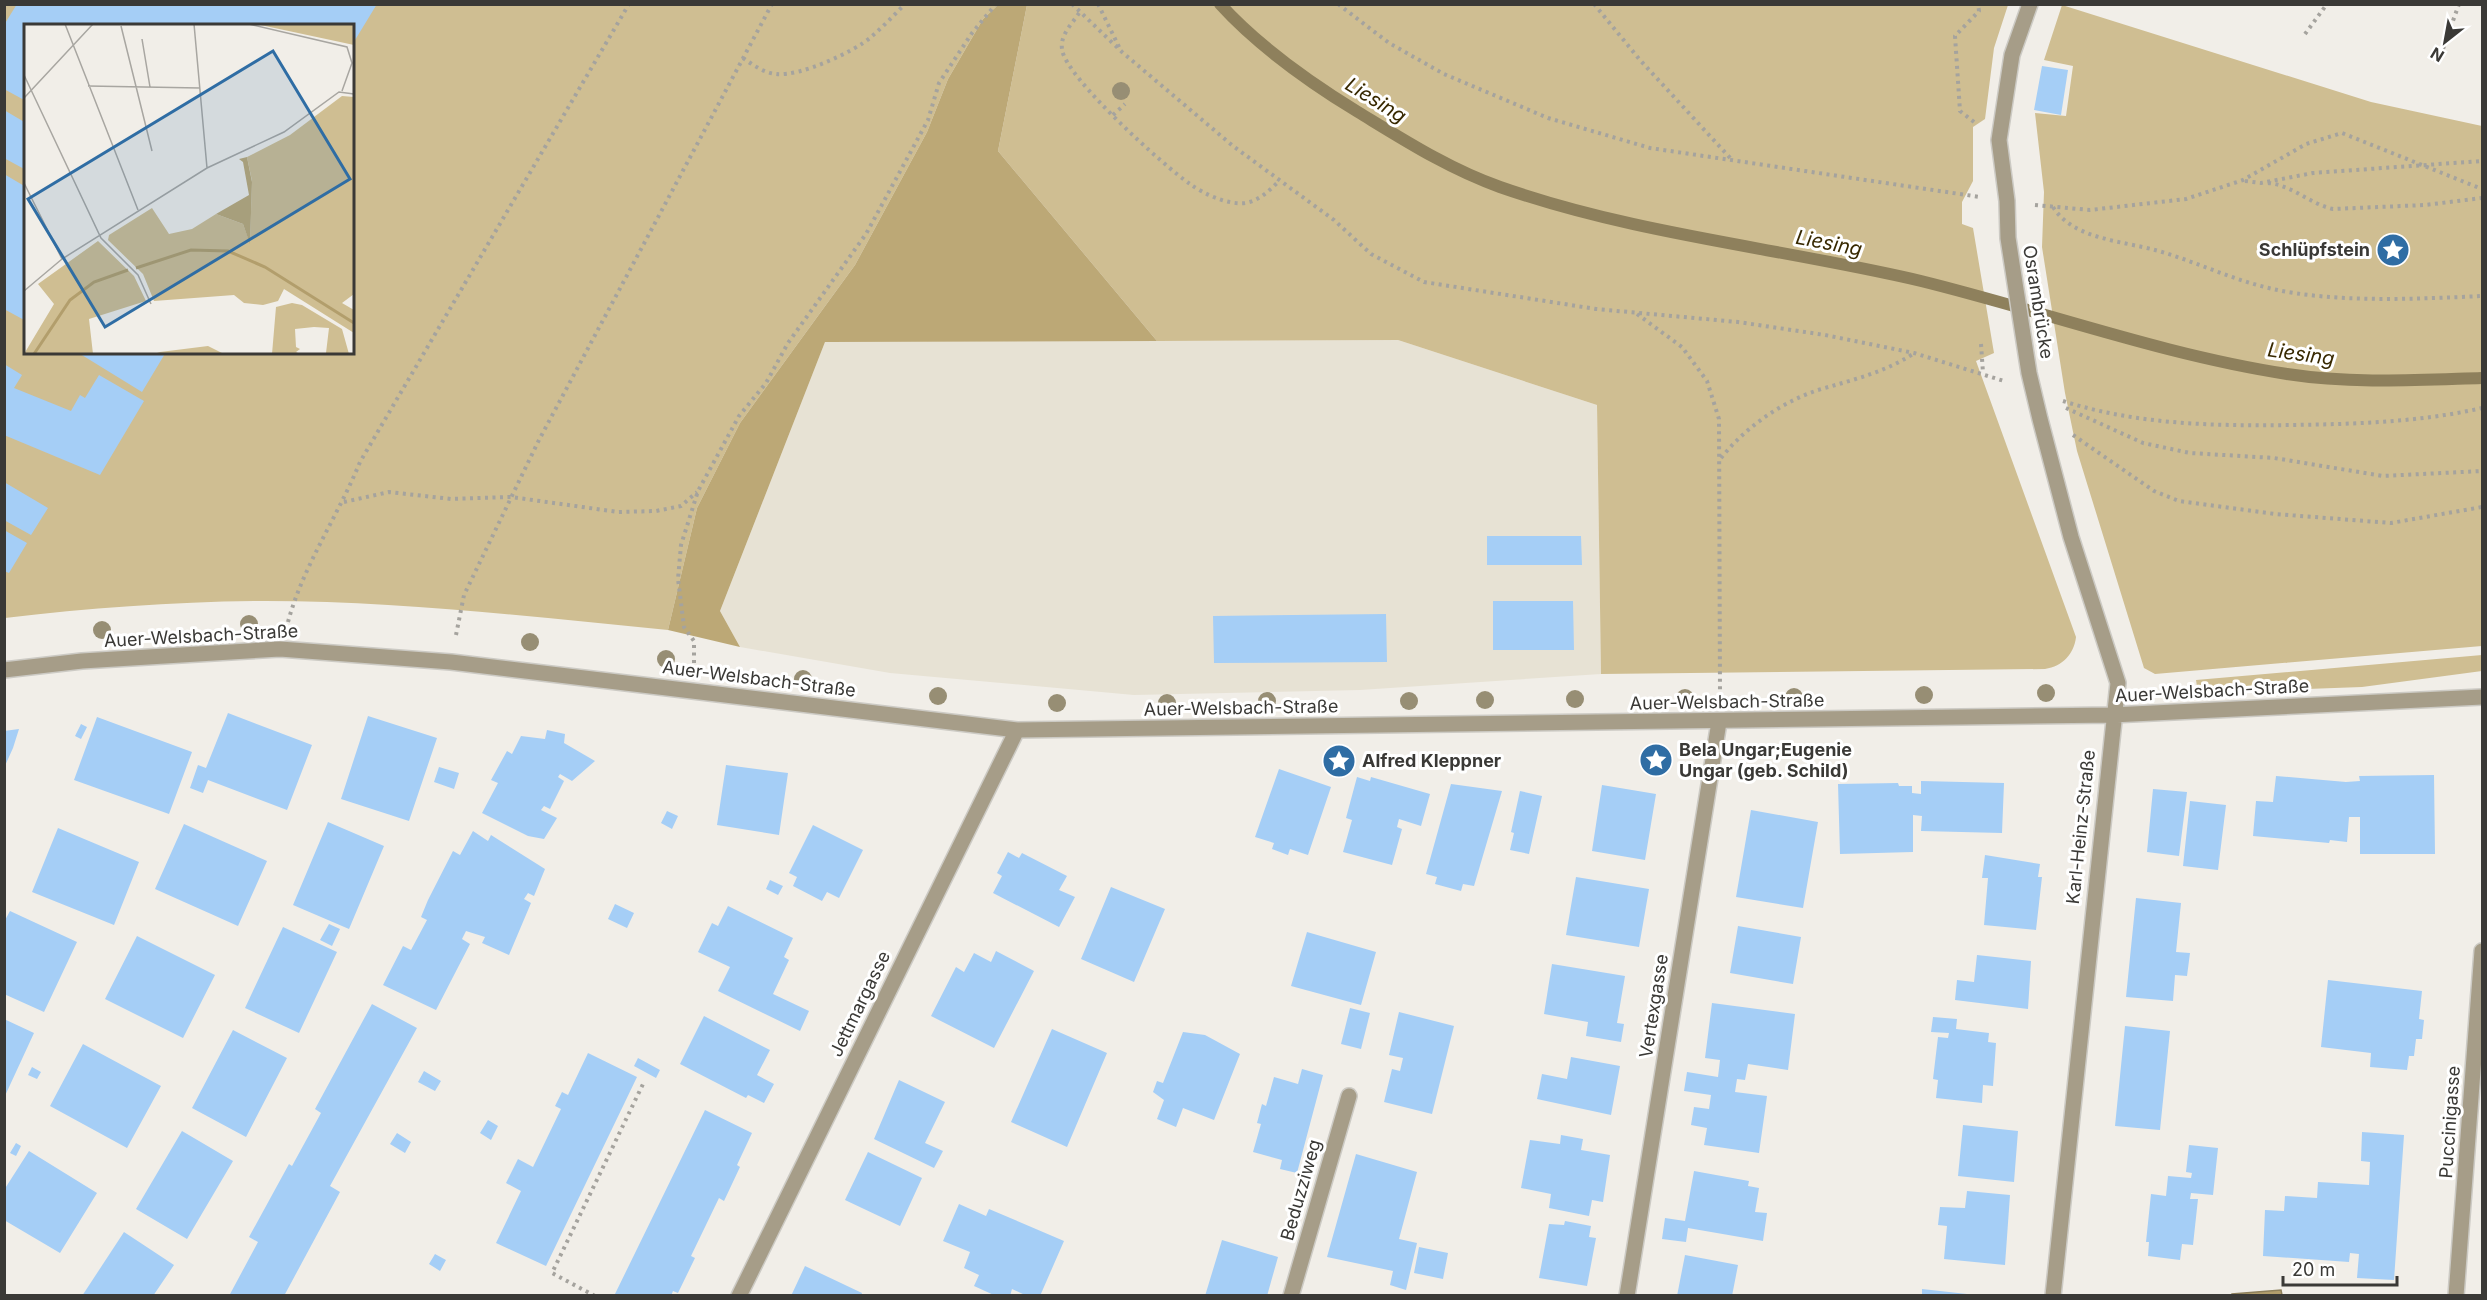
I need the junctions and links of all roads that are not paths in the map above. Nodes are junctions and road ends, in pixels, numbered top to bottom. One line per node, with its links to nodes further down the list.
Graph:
1 (2030, 4): 2 (street, Osrambrücke)
2 (2030, 373): 5 (street, Karl-Heinz-Straße)
3 (4, 670): 7 (street, Auer-Welsbach-Straße)
4 (2482, 697): 5 (street, Auer-Welsbach-Straße)
5 (2112, 715): 6 (street, Auer-Welsbach-Straße); 13 (street, Karl-Heinz-Straße)
6 (1719, 722): 7 (street, Auer-Welsbach-Straße); 12 (street, Vertexgasse)
7 (1017, 730): 10 (street, Jettmargasse)
8 (2482, 951): 14 (street, Puccinigasse)
9 (1349, 1096): 11 (street, Beduzziweg)
10 (740, 1296)
11 (1290, 1296)
12 (1627, 1296)
13 (2053, 1296)
14 (2456, 1296)

